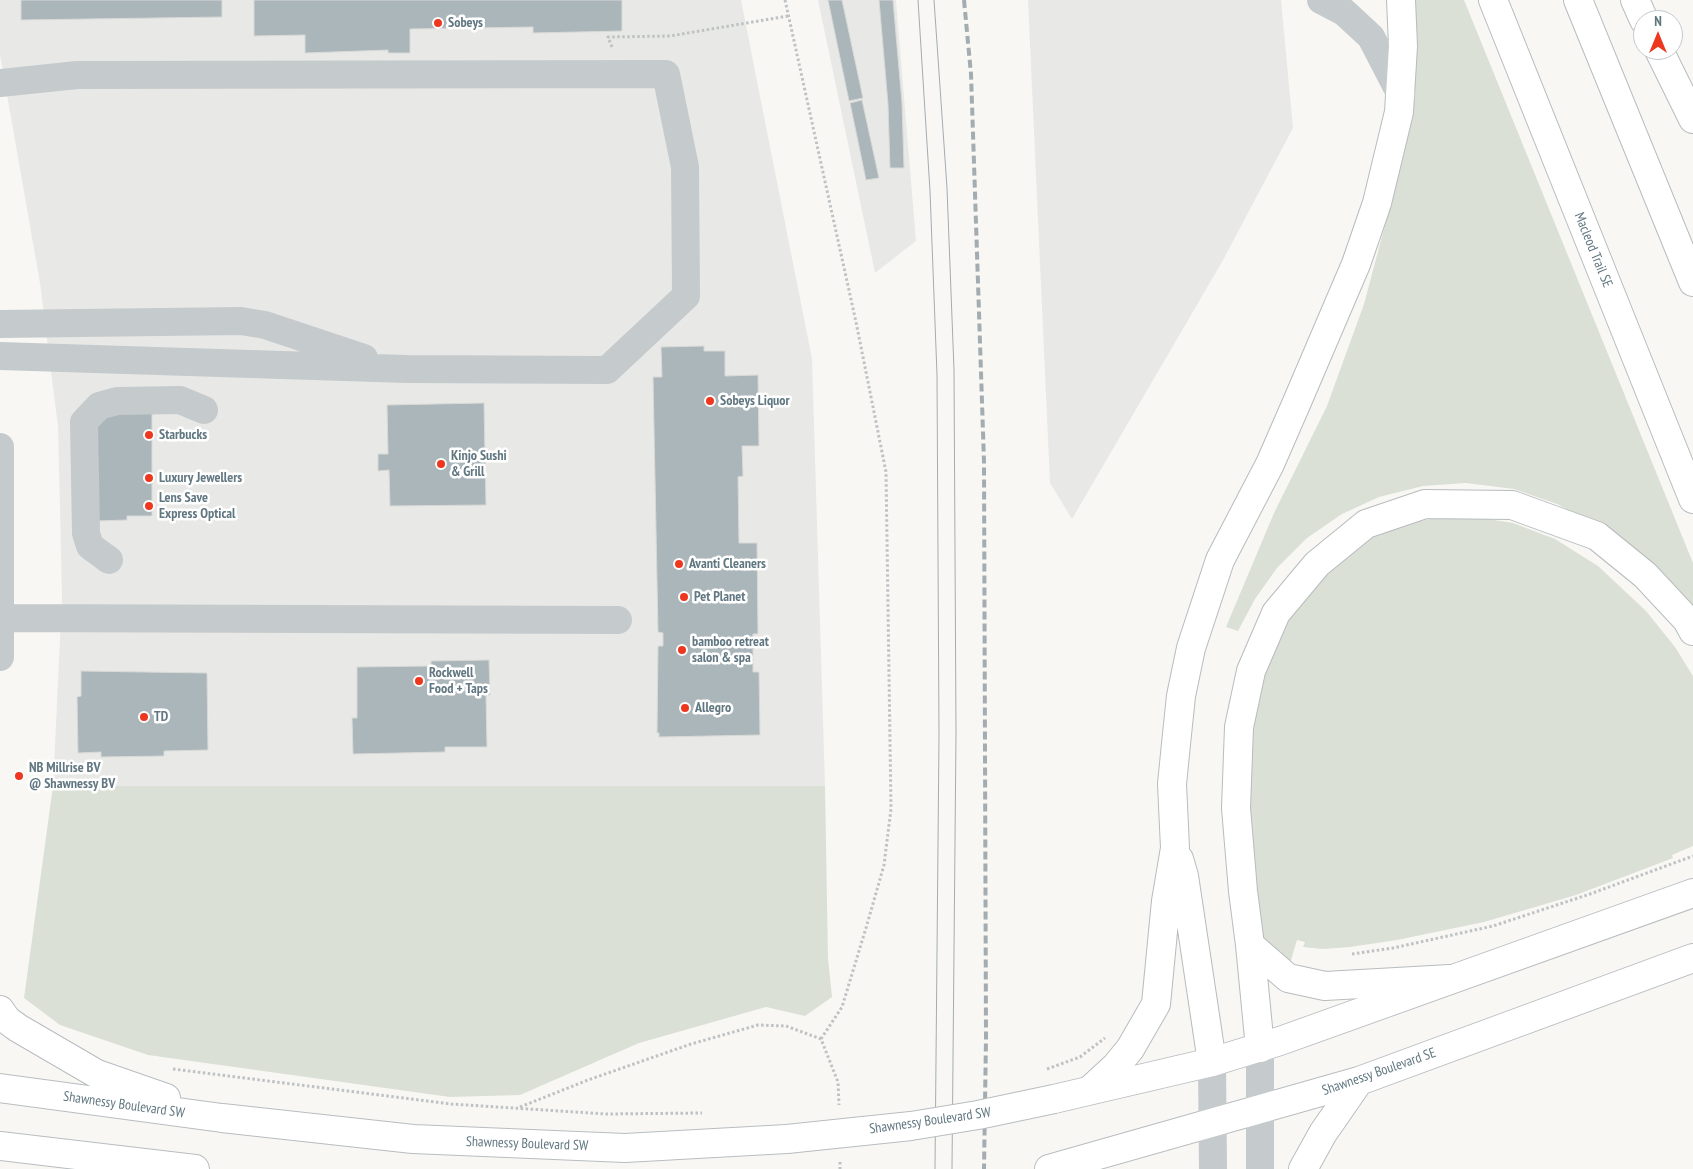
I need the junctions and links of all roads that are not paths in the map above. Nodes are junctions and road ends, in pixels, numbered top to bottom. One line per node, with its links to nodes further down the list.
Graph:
1 (1321, 0): 7 (street)
2 (1401, 0): 7 (main road)
3 (1493, 0): 15 (main road, Macleod Trail SE)
4 (1578, 0): 9 (main road)
5 (1664, 60): 8 (main road)
6 (0, 83): 12 (street)
7 (1401, 95): 21 (main road)
8 (1693, 119)
9 (1693, 282)
10 (0, 324): 12 (street)
11 (0, 356): 12 (street)
12 (407, 369)
13 (204, 410): 16 (street)
14 (0, 448): 17 (street)
15 (1693, 499)
16 (109, 560)
17 (2, 618): 18 (street); 20 (street)
18 (618, 620)
19 (1693, 631): 23 (main road)
20 (0, 657)
21 (1175, 848): 28 (main road); 31 (main road)
22 (1693, 893): 25 (main road)
23 (1250, 945): 25 (main road); 27 (main road)
24 (1693, 958): 29 (main road, Shawnessy Boulevard SE)
25 (1450, 979): 27 (main road)
26 (0, 1010): 33 (main road)
27 (1260, 1048): 28 (main road); 32 (street)
28 (1212, 1062): 31 (main road); 34 (street)
29 (1359, 1081): 32 (main road, Shawnessy Boulevard SE); 42 (main road)
30 (0, 1088): 33 (main road, Shawnessy Boulevard SW)
31 (1090, 1090): 33 (main road, Shawnessy Boulevard SW, bridge)
32 (1260, 1110): 34 (main road, Shawnessy Boulevard SE); 41 (street)
33 (222, 1118)
34 (1213, 1124): 37 (main road, Shawnessy Boulevard SE); 40 (street)
35 (0, 1146): 36 (main road)
36 (61, 1153): 38 (main road); 39 (main road)
37 (1057, 1168)
38 (26, 1169)
39 (195, 1169)
40 (1213, 1169)
41 (1260, 1169)
42 (1303, 1169)

